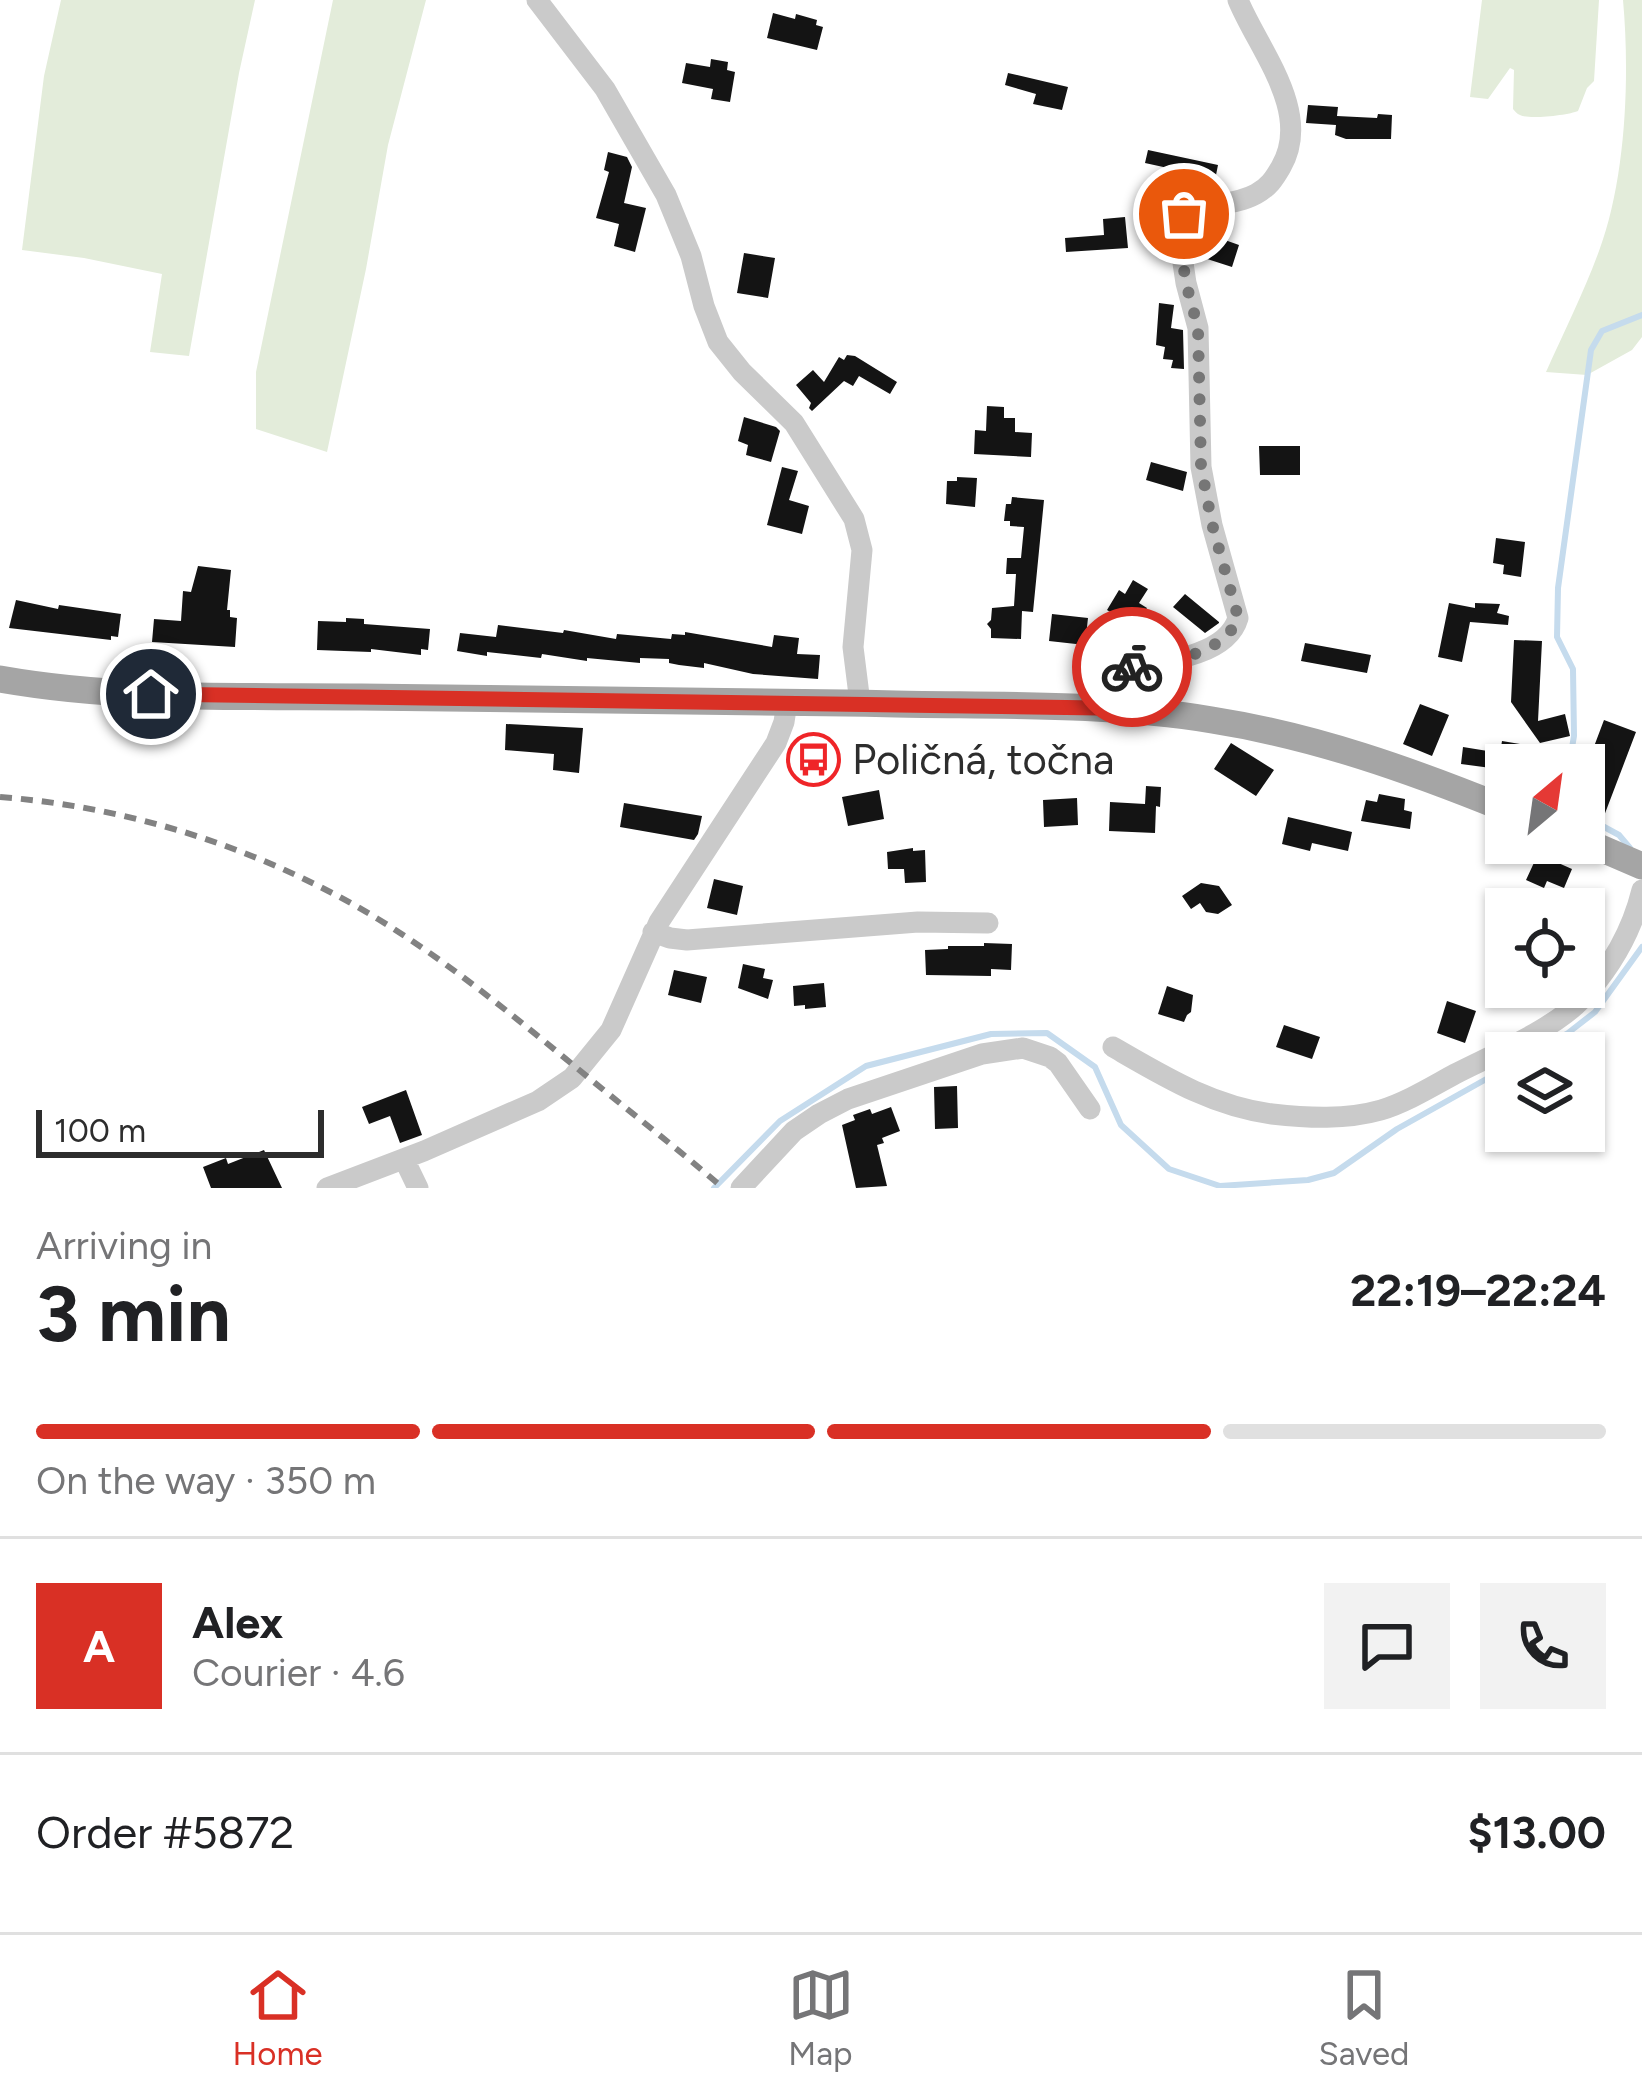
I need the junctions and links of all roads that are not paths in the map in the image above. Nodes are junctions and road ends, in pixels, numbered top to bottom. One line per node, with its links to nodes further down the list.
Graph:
1 (537, 0): 5 (street)
2 (1238, 0): 6 (street)
3 (0, 679): 4 (main road)
4 (787, 702): 5 (main road); 12 (street)
5 (860, 703): 6 (main road)
6 (1099, 708): 7 (main road)
7 (1485, 801)
8 (1605, 850): 9 (main road)
9 (1642, 866)
10 (1642, 890): 13 (street)
11 (988, 922): 12 (street)
12 (653, 932): 15 (street)
13 (1114, 1047)
14 (1090, 1108): 18 (street)
15 (404, 1159): 16 (street); 17 (street)
16 (327, 1188)
17 (418, 1188)
18 (741, 1188)

